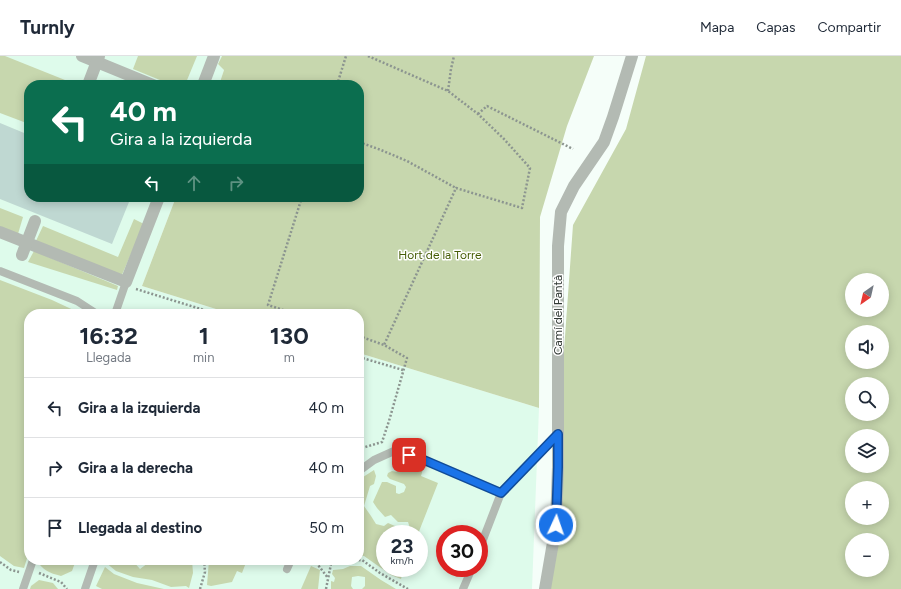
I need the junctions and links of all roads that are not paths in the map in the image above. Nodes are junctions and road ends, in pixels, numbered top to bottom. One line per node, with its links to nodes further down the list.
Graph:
1 (82, 56): 4 (street)
2 (214, 56): 7 (street)
3 (632, 56): 17 (street, Camí del Pantà)
4 (98, 59): 5 (street); 6 (street)
5 (90, 80)
6 (142, 80)
7 (205, 80)
8 (157, 202): 14 (street)
9 (35, 221): 11 (street)
10 (0, 232): 11 (street)
11 (27, 243): 12 (street); 14 (street)
12 (22, 256)
13 (0, 271): 15 (lane)
14 (131, 285): 16 (lane)
15 (89, 309)
16 (118, 309)
17 (558, 434): 19 (lane); 29 (street, Camí del Pantà)
18 (364, 467): 19 (lane)
19 (501, 493): 20 (lane)
20 (488, 527)
21 (31, 565): 26 (lane)
22 (92, 565): 27 (lane)
23 (289, 565): 24 (lane)
24 (287, 569)
25 (468, 577): 28 (lane)
26 (23, 589)
27 (85, 589)
28 (463, 589)
29 (545, 589)

